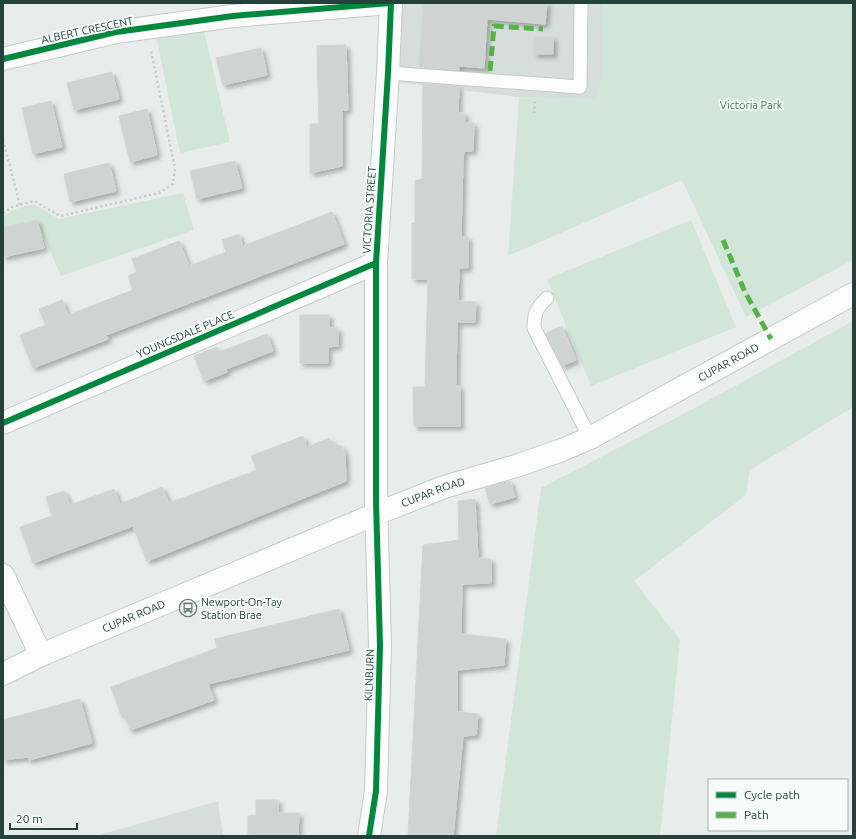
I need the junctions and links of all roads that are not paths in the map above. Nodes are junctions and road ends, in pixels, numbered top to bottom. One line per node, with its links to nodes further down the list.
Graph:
1 (390, 3): 3 (street, ALBERT CRESCENT); 4 (street, VICTORIA STREET)
2 (581, 3): 4 (lane)
3 (3, 59)
4 (388, 73): 5 (street, VICTORIA STREET)
5 (376, 263): 8 (street, YOUNGSDALE PLACE); 10 (street, VICTORIA STREET)
6 (853, 294): 9 (street, CUPAR ROAD)
7 (547, 298): 9 (lane)
8 (3, 423)
9 (590, 438): 10 (street, CUPAR ROAD)
10 (376, 514): 12 (street, CUPAR ROAD); 14 (street, KILNBURN)
11 (3, 575): 12 (street)
12 (41, 654): 13 (street, CUPAR ROAD)
13 (3, 674)
14 (369, 836)

